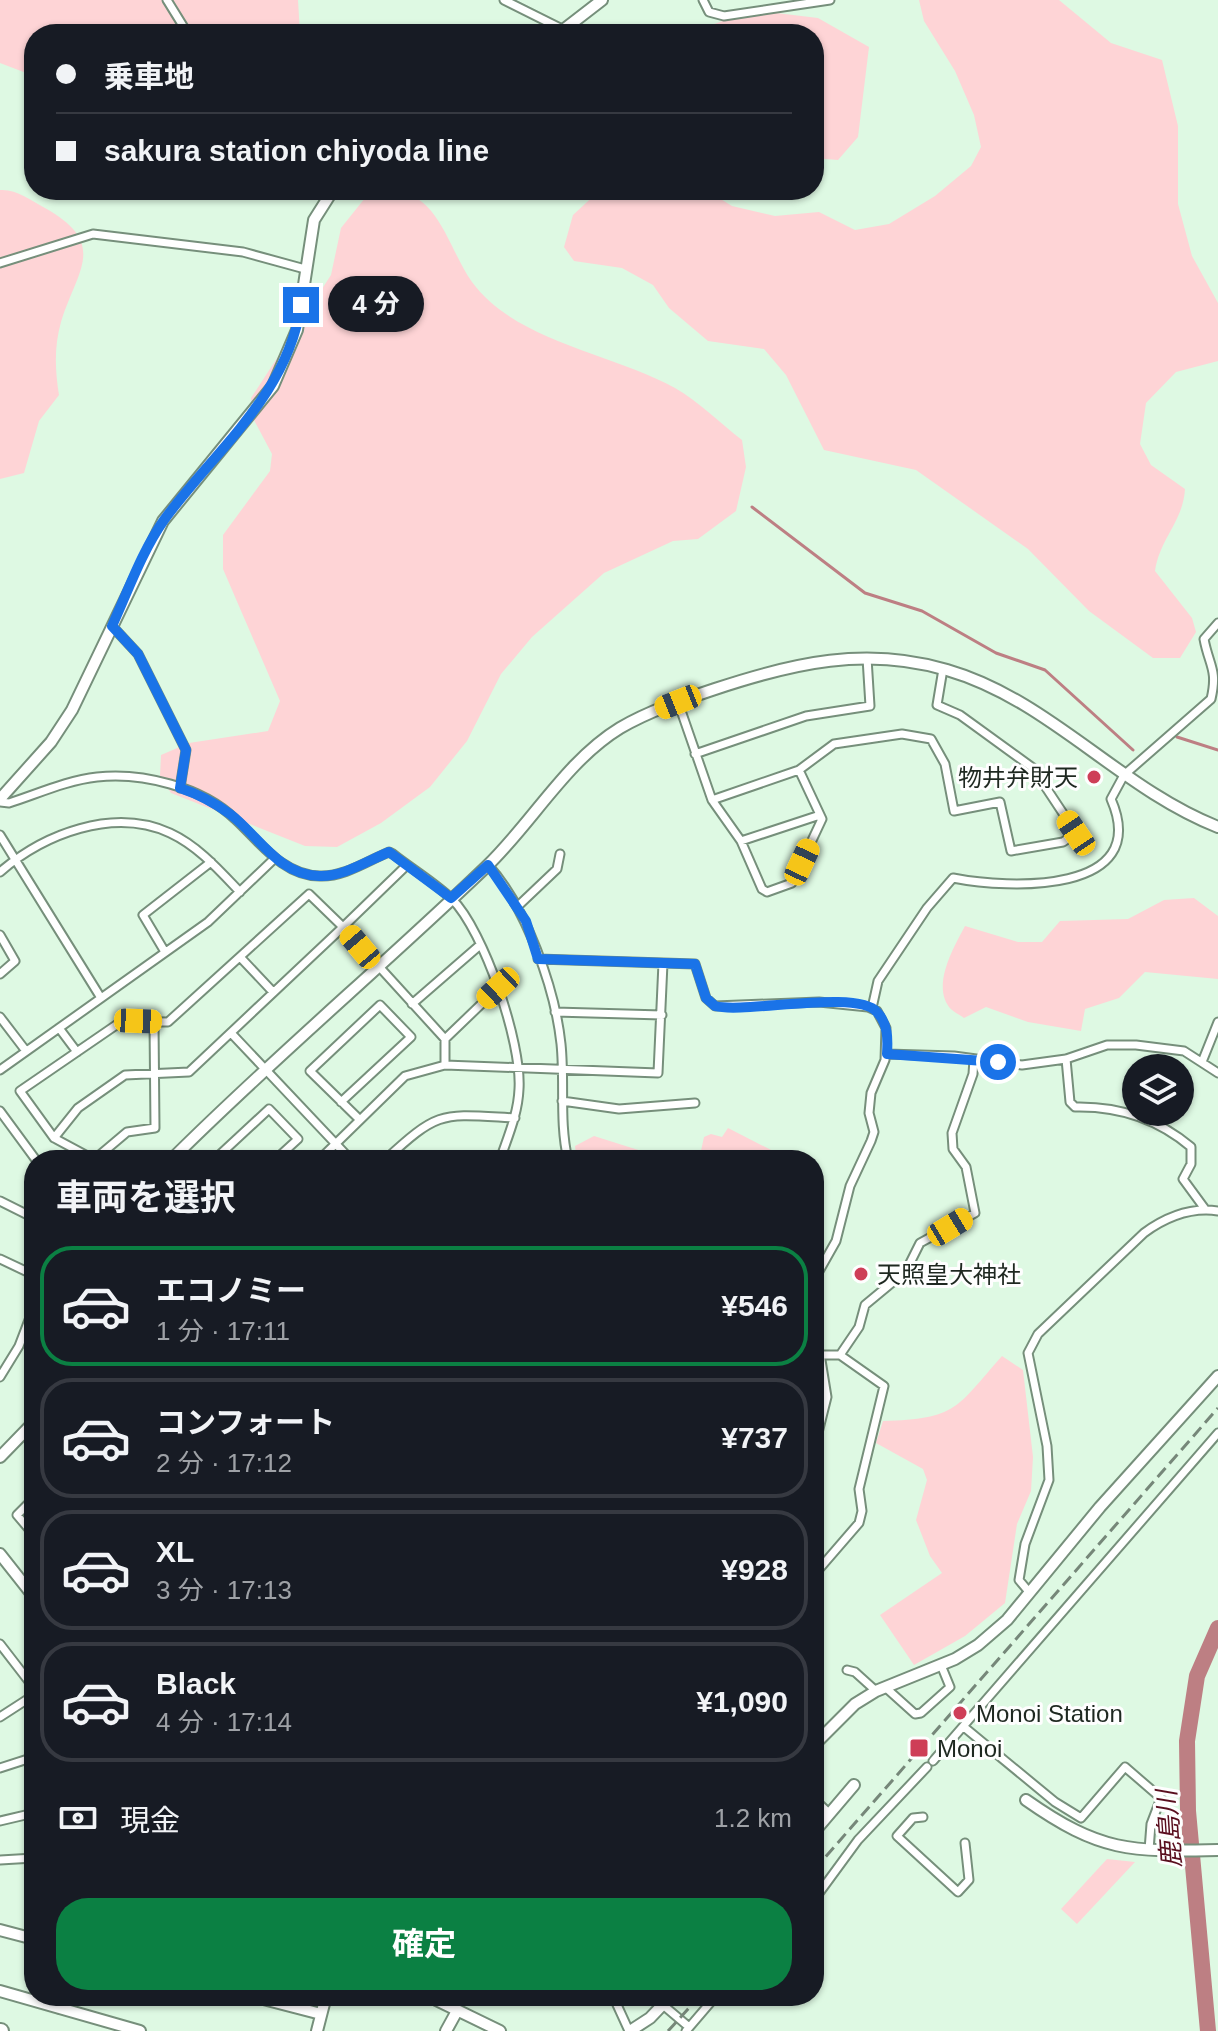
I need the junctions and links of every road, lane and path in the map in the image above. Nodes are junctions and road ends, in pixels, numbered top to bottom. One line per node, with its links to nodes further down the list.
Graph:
1 (167, 0): 6 (street)
2 (504, 0): 7 (street)
3 (602, 0): 8 (street)
4 (703, 0): 5 (street)
5 (830, 0)
6 (182, 24)
7 (545, 24)
8 (571, 24)
9 (324, 200): 11 (street)
10 (0, 263): 11 (street)
11 (305, 269): 13 (street)
12 (1218, 623): 19 (street)
13 (112, 626): 20 (street); 21 (street)
14 (867, 657): 15 (street); 16 (street); 17 (street)
15 (943, 669): 18 (street); 19 (street)
16 (678, 702): 17 (street); 32 (street)
17 (695, 754): 22 (street)
18 (799, 770): 22 (street); 23 (street)
19 (1124, 775): 24 (street); 50 (street)
20 (180, 788): 21 (street); 28 (street)
21 (0, 800)
22 (712, 800): 26 (street)
23 (820, 815): 26 (street); 26 (street)
24 (1218, 827)
25 (0, 835): 29 (street)
26 (741, 841)
27 (560, 854): 36 (street)
28 (275, 858): 31 (street); 34 (street)
29 (15, 859): 30 (street); 33 (street); 48 (street)
30 (211, 862): 34 (street); 40 (street)
31 (407, 865): 35 (street); 37 (street)
32 (488, 865): 35 (street); 36 (street)
33 (0, 872)
34 (240, 892): 40 (street)
35 (451, 898): 39 (street); 44 (street)
36 (518, 906): 42 (street)
37 (343, 927): 41 (street); 44 (street); 47 (street)
38 (0, 935): 45 (street)
39 (480, 945): 46 (street); 49 (street)
40 (165, 952): 48 (street)
41 (240, 957): 47 (street); 54 (street)
42 (538, 959): 43 (street); 51 (street)
43 (663, 963): 50 (street); 52 (street)
44 (377, 967): 49 (street); 69 (street)
45 (0, 974)
46 (498, 988): 58 (street); 66 (street)
47 (273, 992): 57 (street)
48 (101, 998): 56 (street)
49 (412, 1004): 58 (street)
50 (872, 1008): 61 (street)
51 (555, 1012): 52 (street); 68 (street)
52 (662, 1015): 68 (street)
53 (0, 1017): 59 (street)
54 (154, 1022): 60 (street); 71 (street)
55 (1218, 1022): 64 (street)
56 (59, 1028): 59 (street); 60 (street)
57 (231, 1033): 69 (street); 71 (street)
58 (445, 1039): 65 (street)
59 (26, 1051): 67 (street)
60 (77, 1052): 78 (street)
61 (887, 1054): 62 (street); 96 (street)
62 (974, 1059): 63 (street); 100 (street)
63 (1066, 1059): 64 (street); 92 (street)
64 (1202, 1062): 70 (street)
65 (445, 1065): 66 (street); 77 (street)
66 (518, 1067): 68 (street); 76 (street)
67 (0, 1070)
68 (563, 1070): 72 (street)
69 (268, 1071): 79 (street); 83 (street)
70 (1218, 1073)
71 (154, 1074): 78 (street); 82 (street)
72 (562, 1101): 74 (street); 90 (street)
73 (341, 1102): 73 (street); 77 (street)
74 (695, 1103)
75 (0, 1111): 80 (street)
76 (515, 1118): 88 (street); 89 (street)
77 (359, 1119): 79 (street)
78 (54, 1138): 81 (street)
79 (336, 1144): 86 (street); 87 (street)
80 (29, 1150)
81 (77, 1150)
82 (106, 1150)
83 (182, 1150)
84 (225, 1150): 85 (street)
85 (286, 1150)
86 (330, 1150)
87 (342, 1150)
88 (396, 1150)
89 (504, 1150)
90 (567, 1150)
91 (0, 1201): 94 (street)
92 (1205, 1209): 93 (street); 113 (street)
93 (1218, 1211)
94 (24, 1213)
95 (0, 1261): 97 (street)
96 (824, 1262)
97 (24, 1271)
98 (24, 1333): 102 (street)
99 (824, 1355): 100 (street)
100 (840, 1355): 111 (street)
101 (1218, 1376): 113 (street)
102 (0, 1377)
103 (824, 1384): 104 (street)
104 (824, 1409)
105 (24, 1432): 107 (street)
106 (1218, 1433): 123 (street)
107 (0, 1457)
108 (24, 1508): 109 (street)
109 (24, 1523)
110 (0, 1554): 112 (street)
111 (824, 1563)
112 (24, 1584)
113 (1030, 1593): 117 (street)
114 (0, 1644): 115 (street)
115 (8, 1654): 116 (street); 119 (street)
116 (0, 1660)
117 (941, 1665): 120 (street); 120 (street)
118 (847, 1670): 120 (street)
119 (24, 1675)
120 (880, 1689): 124 (street)
121 (24, 1701): 122 (street)
122 (0, 1717)
123 (964, 1727): 136 (street); 140 (street)
124 (824, 1735)
125 (24, 1760): 126 (street)
126 (0, 1768)
127 (854, 1785): 130 (street)
128 (1026, 1800): 136 (street)
129 (824, 1808): 130 (street)
130 (830, 1814): 134 (street)
131 (24, 1815): 133 (street)
132 (923, 1817): 135 (street)
133 (0, 1821)
134 (824, 1821)
135 (965, 1843)
136 (1149, 1850): 137 (street)
137 (1218, 1850)
138 (24, 1859): 139 (street)
139 (0, 1860)
140 (824, 1886)
141 (0, 1930): 142 (street)
142 (24, 1936)
143 (0, 1991): 144 (street)
144 (24, 1998)
145 (52, 2006): 153 (street)
146 (290, 2006): 155 (street)
147 (323, 2006): 155 (street)
148 (451, 2006): 154 (street)
149 (618, 2006): 161 (street)
150 (662, 2006): 161 (street)
151 (664, 2006): 156 (street)
152 (707, 2006): 156 (street)
153 (59, 2008): 157 (street)
154 (457, 2011): 159 (street); 160 (street)
155 (321, 2014): 158 (street)
156 (687, 2029)
157 (140, 2031)
158 (317, 2031)
159 (446, 2031)
160 (500, 2031)
161 (629, 2031)

